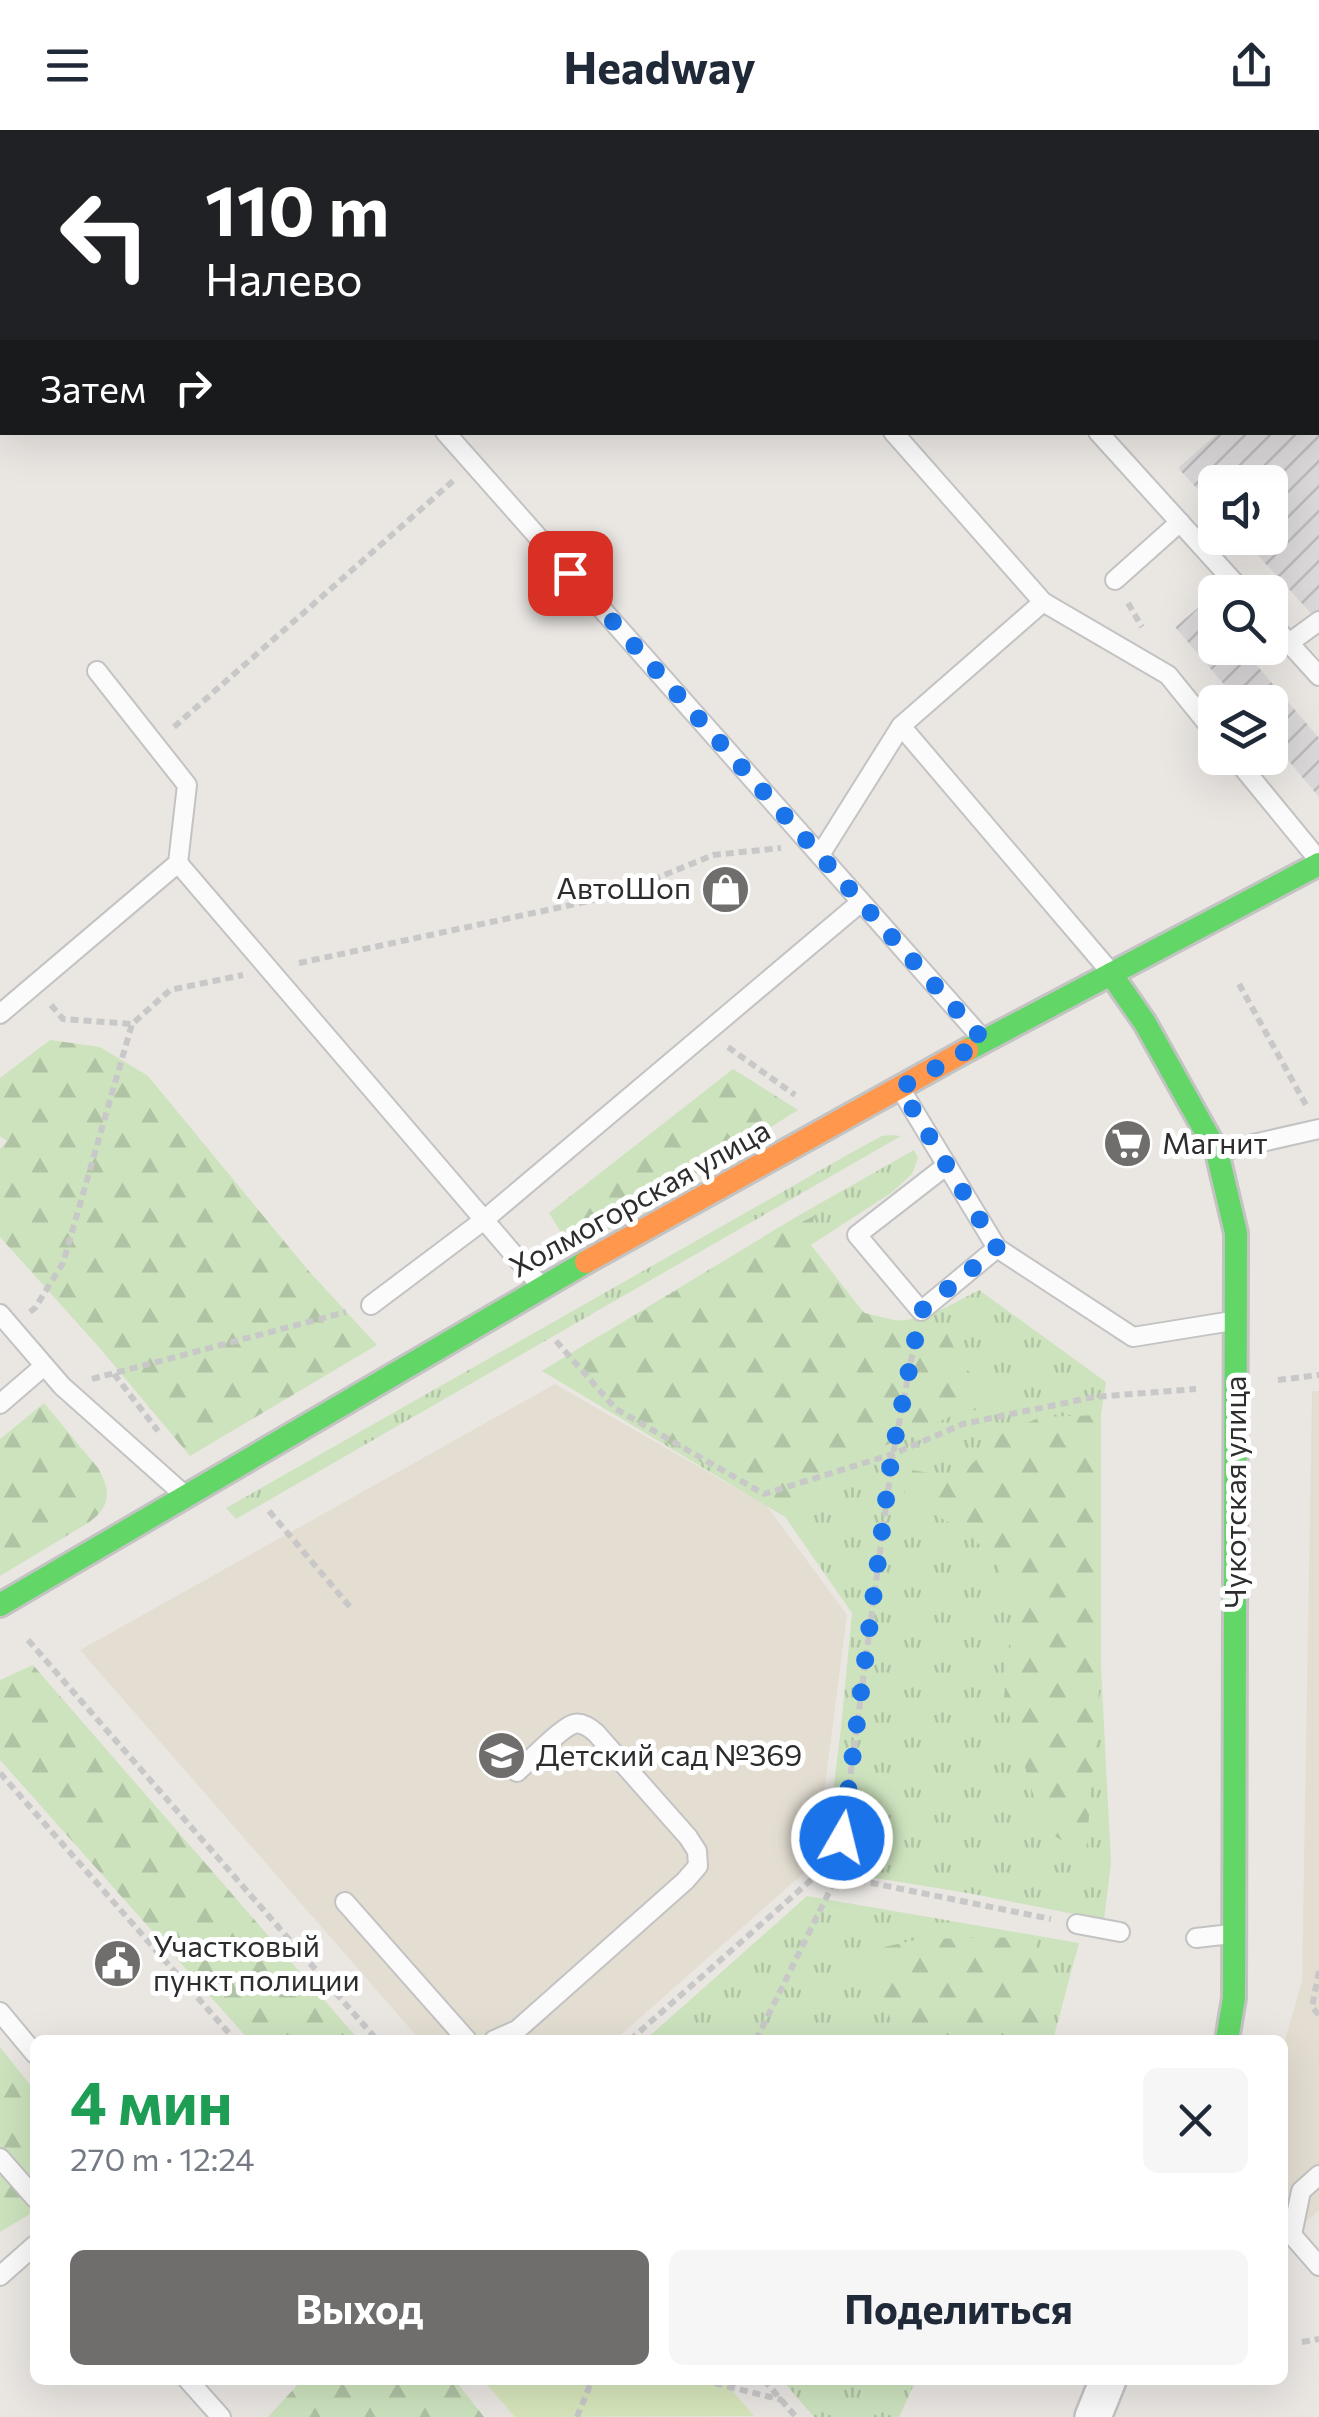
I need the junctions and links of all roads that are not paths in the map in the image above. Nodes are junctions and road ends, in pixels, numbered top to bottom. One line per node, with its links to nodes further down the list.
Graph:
1 (448, 435): 15 (lane)
2 (896, 435): 7 (lane)
3 (1101, 435): 4 (lane)
4 (1180, 522): 5 (lane); 6 (lane)
5 (1228, 575)
6 (1115, 580)
7 (1043, 602): 12 (lane); 13 (lane)
8 (1319, 621): 9 (lane)
9 (1290, 643): 11 (lane)
10 (96, 671): 17 (lane)
11 (1319, 676)
12 (1198, 712)
13 (901, 726): 15 (lane); 19 (lane)
14 (1249, 775): 16 (lane)
15 (820, 855): 18 (lane)
16 (1319, 862): 19 (main road, Холмогорская улица)
17 (178, 863): 20 (lane); 26 (lane)
18 (861, 902): 21 (lane); 26 (lane)
19 (1112, 974): 21 (main road, Холмогорская улица); 24 (main road, Чукотская улица)
20 (0, 1014)
21 (984, 1041): 22 (main road, Холмогорская улица)
22 (900, 1088): 25 (lane); 28 (main road, Холмогорская улица)
23 (1314, 1120): 24 (lane)
24 (1217, 1152): 30 (main road, Чукотская улица)
25 (947, 1165): 27 (lane); 27 (lane)
26 (484, 1220): 28 (lane); 29 (lane)
27 (997, 1248): 30 (lane)
28 (542, 1287): 34 (main road, Холмогорская улица)
29 (371, 1305)
30 (1238, 1320): 40 (main road, Чукотская улица)
31 (6, 1321): 32 (lane)
32 (44, 1366): 33 (lane); 34 (lane)
33 (0, 1404)
34 (185, 1496): 35 (main road, Холмогорская улица)
35 (0, 1604)
36 (517, 1772): 44 (lane)
37 (345, 1902): 43 (lane)
38 (1077, 1924): 39 (lane)
39 (1120, 1932)
40 (1233, 1934): 41 (lane); 45 (main road, Чукотская улица)
41 (1196, 1938)
42 (0, 2012): 46 (lane)
43 (463, 2035)
44 (506, 2035)
45 (1228, 2035)
46 (30, 2048)
47 (0, 2158): 49 (lane)
48 (1319, 2175): 51 (lane)
49 (30, 2192)
50 (30, 2249): 52 (lane)
51 (1319, 2266)
52 (0, 2276)
53 (192, 2385): 55 (lane)
54 (1106, 2385): 56 (street)
55 (221, 2417)
56 (1093, 2417)

